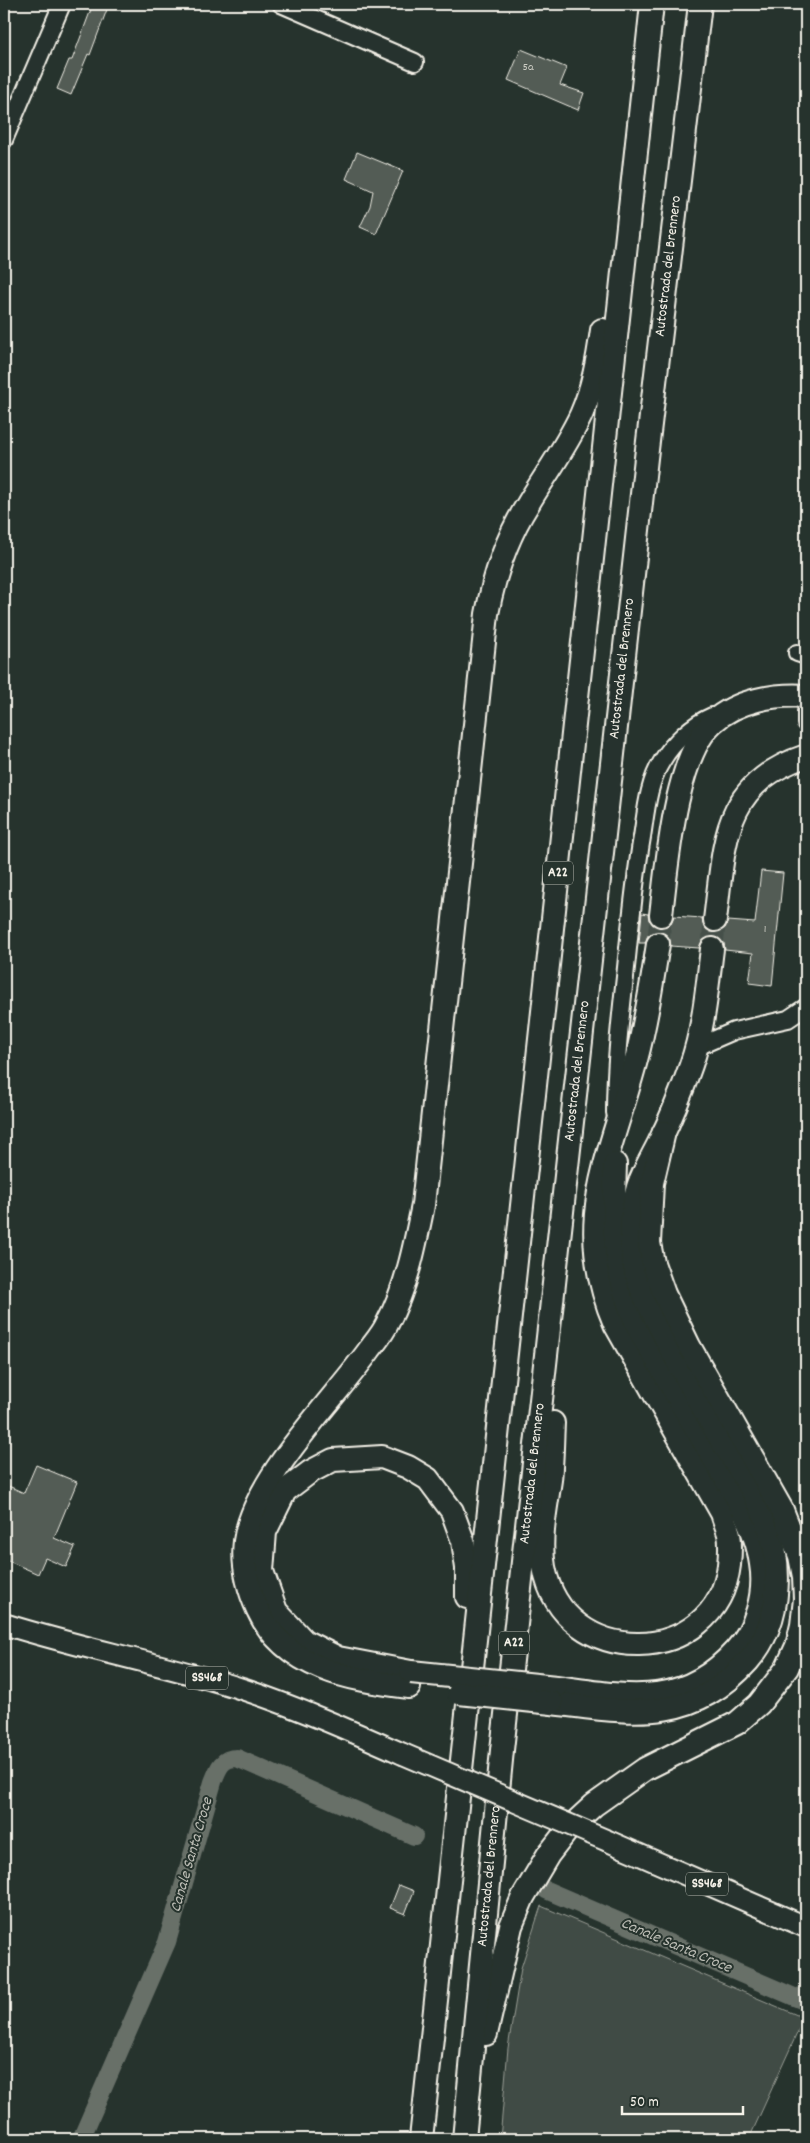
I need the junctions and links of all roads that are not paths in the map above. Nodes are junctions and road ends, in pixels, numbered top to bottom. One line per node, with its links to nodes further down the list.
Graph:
1 (62, 4): 6 (street)
2 (281, 4): 5 (street)
3 (652, 4): 7 (highway, A22)
4 (700, 4): 21 (highway, Autostrada del Brennero / A22)
5 (415, 62)
6 (4, 140)
7 (635, 152): 23 (highway); 25 (highway, A22)
8 (806, 696): 9 (highway)
9 (738, 706): 13 (highway); 19 (street)
10 (806, 711): 11 (street)
11 (806, 724)
12 (806, 756): 14 (highway)
13 (661, 915)
14 (716, 920)
15 (658, 944): 19 (highway)
16 (712, 949): 18 (highway)
17 (806, 1007): 18 (street)
18 (697, 1047): 20 (highway)
19 (615, 1130): 21 (highway); 24 (highway)
20 (664, 1132): 24 (highway); 27 (highway)
21 (570, 1148): 27 (highway, Autostrada del Brennero / A22)
22 (4, 1624): 26 (main road, SS468, bridge)
23 (410, 1680): 24 (highway, bridge); 25 (highway)
24 (554, 1695)
25 (464, 1743): 28 (highway, A22)
26 (806, 1927)
27 (467, 2115): 29 (highway, Autostrada del Brennero / A22)
28 (421, 2139)
29 (464, 2139)

